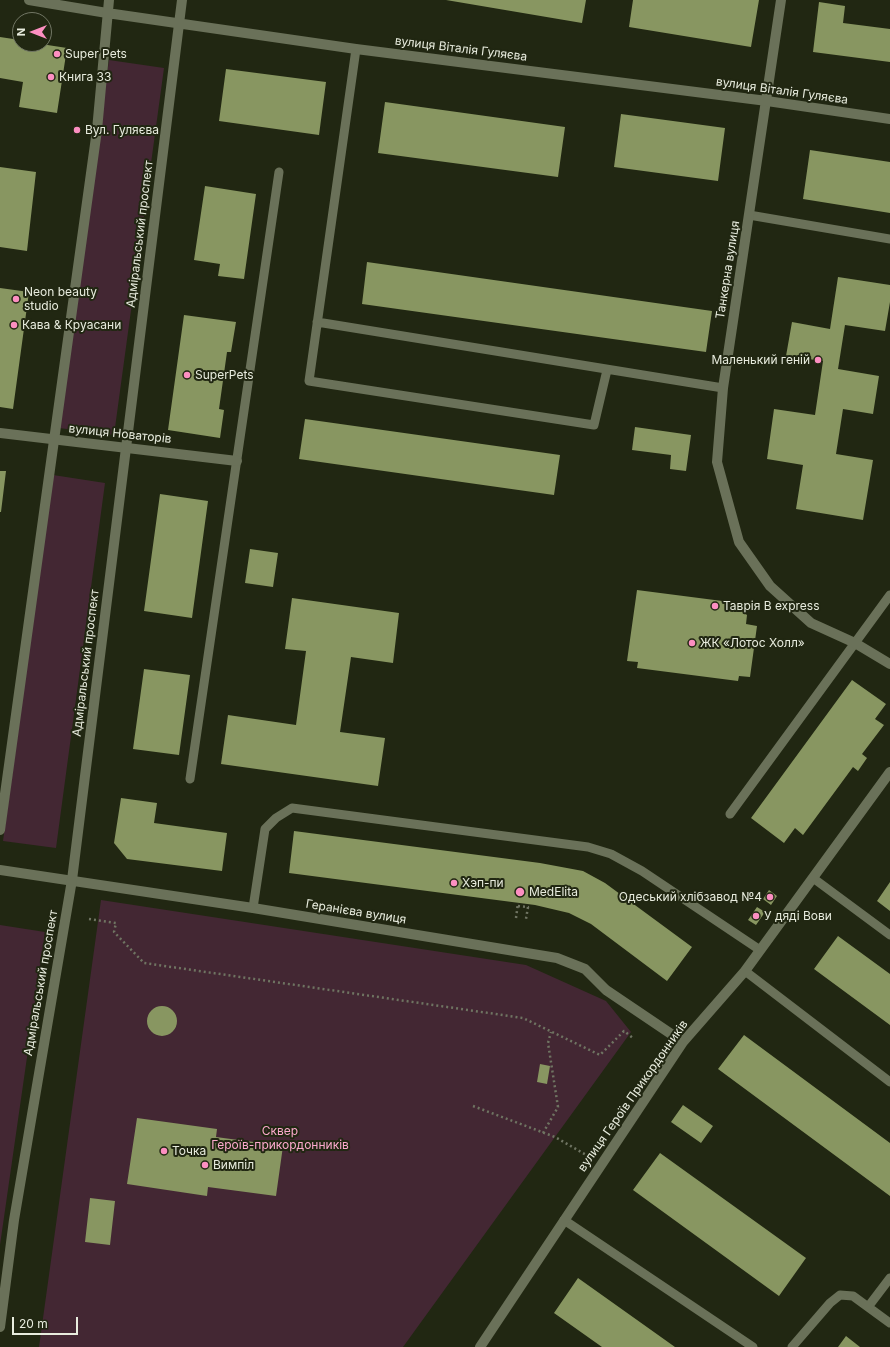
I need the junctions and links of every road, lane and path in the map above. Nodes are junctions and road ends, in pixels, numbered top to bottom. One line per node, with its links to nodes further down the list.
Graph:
1 (29, 0): 5 (street, вулиця Віталія Гуляєва)
2 (109, 0): 5 (street)
3 (182, 0): 6 (street, Адміральський проспект)
4 (781, 0): 8 (street, Танкерна вулиця)
5 (108, 13): 6 (street, вулиця Віталія Гуляєва); 17 (street)
6 (179, 24): 7 (street, вулиця Віталія Гуляєва); 18 (street, Адміральський проспект)
7 (356, 49): 8 (street, вулиця Віталія Гуляєва); 13 (lane)
8 (767, 101): 9 (street, вулиця Віталія Гуляєва); 11 (street, Танкерна вулиця)
9 (890, 119)
10 (278, 172): 19 (lane)
11 (749, 215): 12 (lane); 15 (street, Танкерна вулиця)
12 (890, 239)
13 (317, 322): 14 (lane); 14 (lane)
14 (607, 370): 15 (lane)
15 (723, 388): 21 (street, Танкерна вулиця)
16 (0, 433): 17 (street, вулиця Новаторів)
17 (54, 440): 18 (street, вулиця Новаторів); 26 (street)
18 (126, 447): 19 (street, вулиця Новаторів); 29 (street, Адміральський проспект)
19 (237, 461): 24 (lane)
20 (890, 595): 21 (lane)
21 (855, 643): 22 (street); 25 (lane)
22 (890, 664)
23 (890, 772): 28 (street, вулиця Героїв Прикордонників)
24 (190, 778)
25 (730, 814)
26 (0, 830)
27 (0, 870): 29 (street, Геранієва вулиця)
28 (812, 878): 34 (lane); 35 (street, вулиця Героїв Прикордонників)
29 (72, 880): 30 (street, Геранієва вулиця); 48 (street, Адміральський проспект)
30 (252, 908): 35 (lane); 39 (street, Геранієва вулиця)
31 (516, 918): 33 (path)
32 (89, 919): 37 (path)
33 (526, 919)
34 (890, 935)
35 (760, 950): 36 (street, вулиця Героїв Прикордонників)
36 (745, 971): 39 (street, вулиця Героїв Прикордонників); 40 (lane)
37 (551, 1032): 38 (path); 42 (path)
38 (633, 1038)
39 (683, 1042): 43 (street, вулиця Героїв Прикордонників)
40 (890, 1082)
41 (473, 1106): 42 (path)
42 (543, 1132): 43 (path)
43 (602, 1164): 44 (street, вулиця Героїв Прикордонників)
44 (564, 1220): 49 (street, вулиця Героїв Прикордонників); 50 (lane)
45 (890, 1278): 46 (lane)
46 (868, 1307): 47 (lane); 51 (lane)
47 (890, 1323)
48 (0, 1327)
49 (480, 1347)
50 (752, 1347)
51 (792, 1347)

